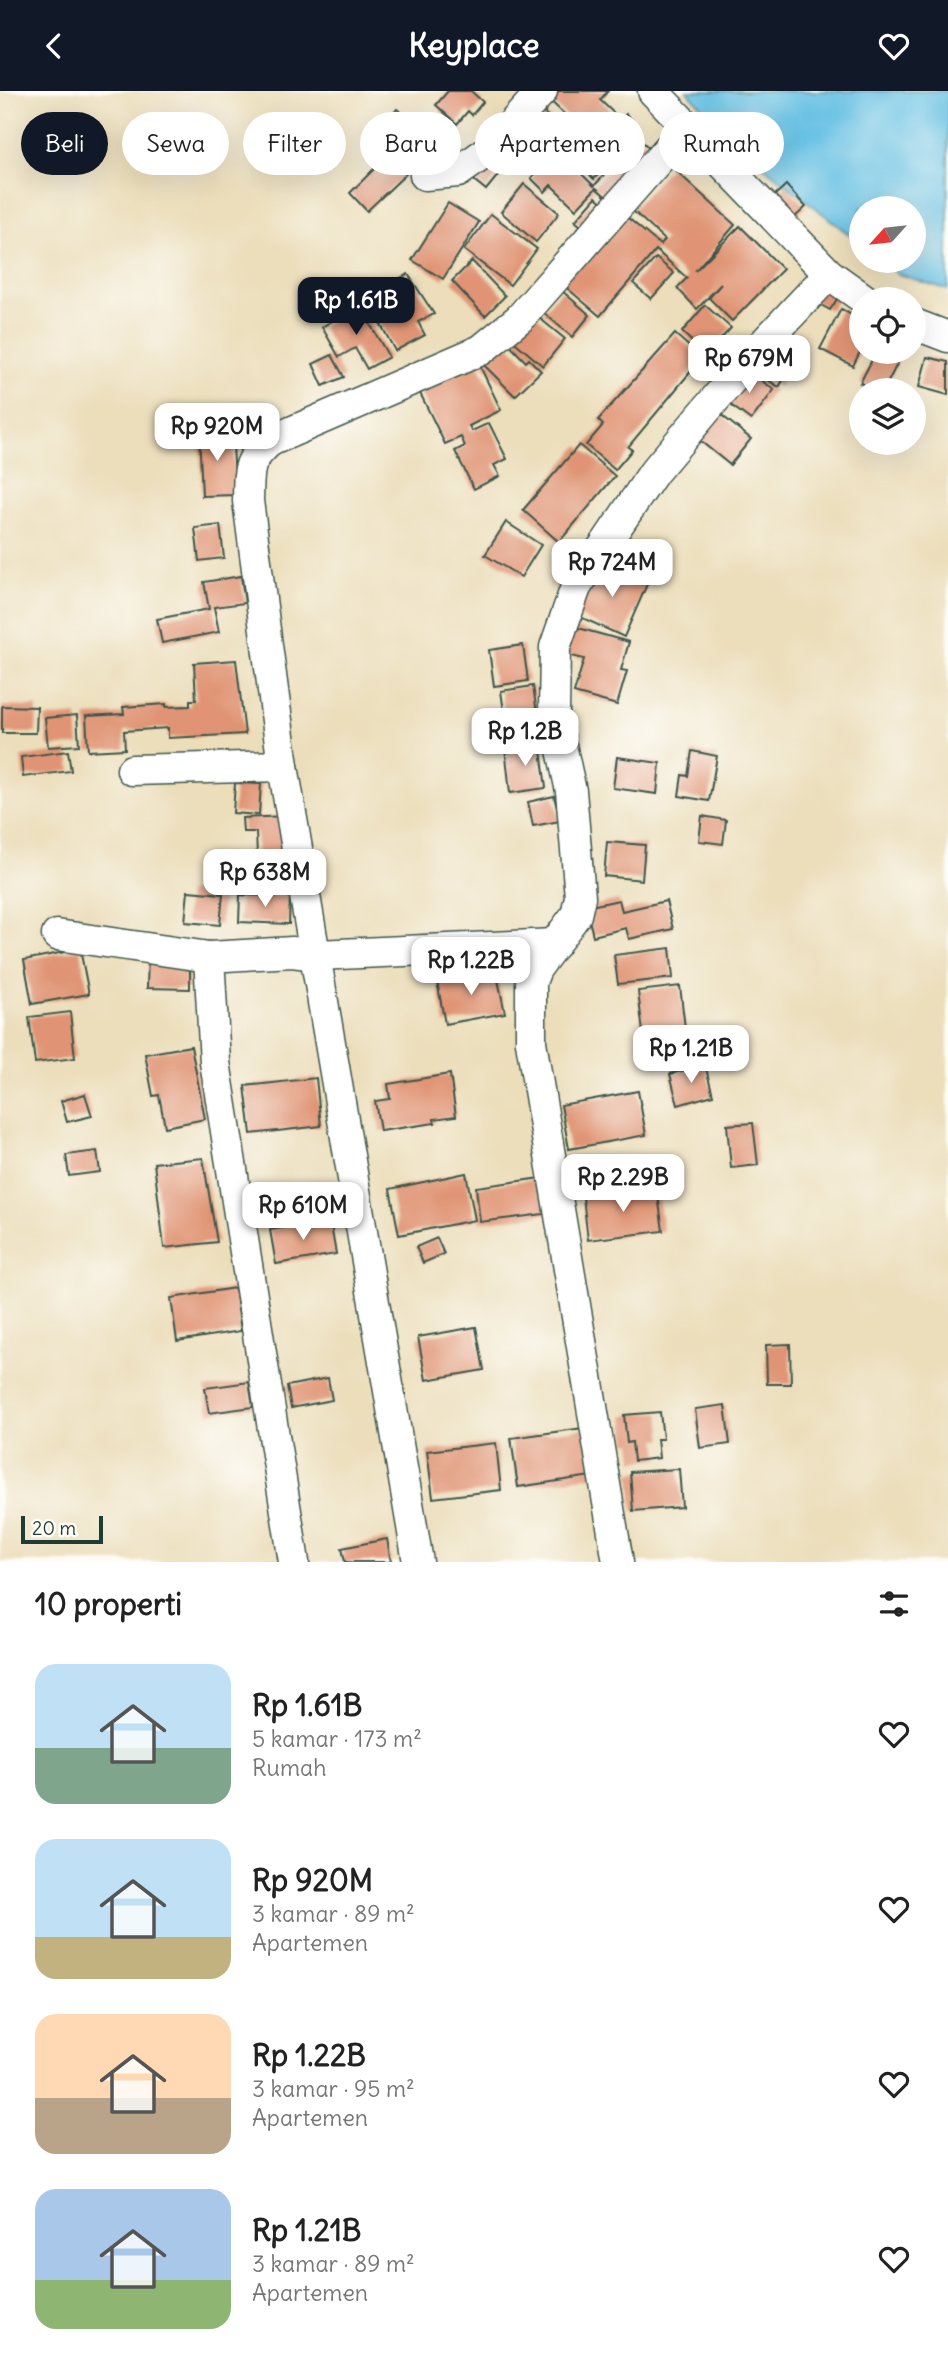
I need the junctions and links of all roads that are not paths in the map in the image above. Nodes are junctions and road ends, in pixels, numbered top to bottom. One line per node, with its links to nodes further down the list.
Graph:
1 (542, 91): 6 (street)
2 (653, 91): 3 (street)
3 (674, 112)
4 (659, 159): 11 (street)
5 (735, 175): 7 (street)
6 (425, 176)
7 (829, 274): 8 (street); 14 (street)
8 (849, 288)
9 (926, 329): 10 (street)
10 (948, 337)
11 (283, 766): 12 (street); 15 (street)
12 (132, 770)
13 (57, 935): 16 (street)
14 (555, 944): 15 (street); 19 (street)
15 (317, 955): 16 (street); 18 (street)
16 (209, 957): 17 (street)
17 (294, 1562)
18 (418, 1562)
19 (618, 1562)

